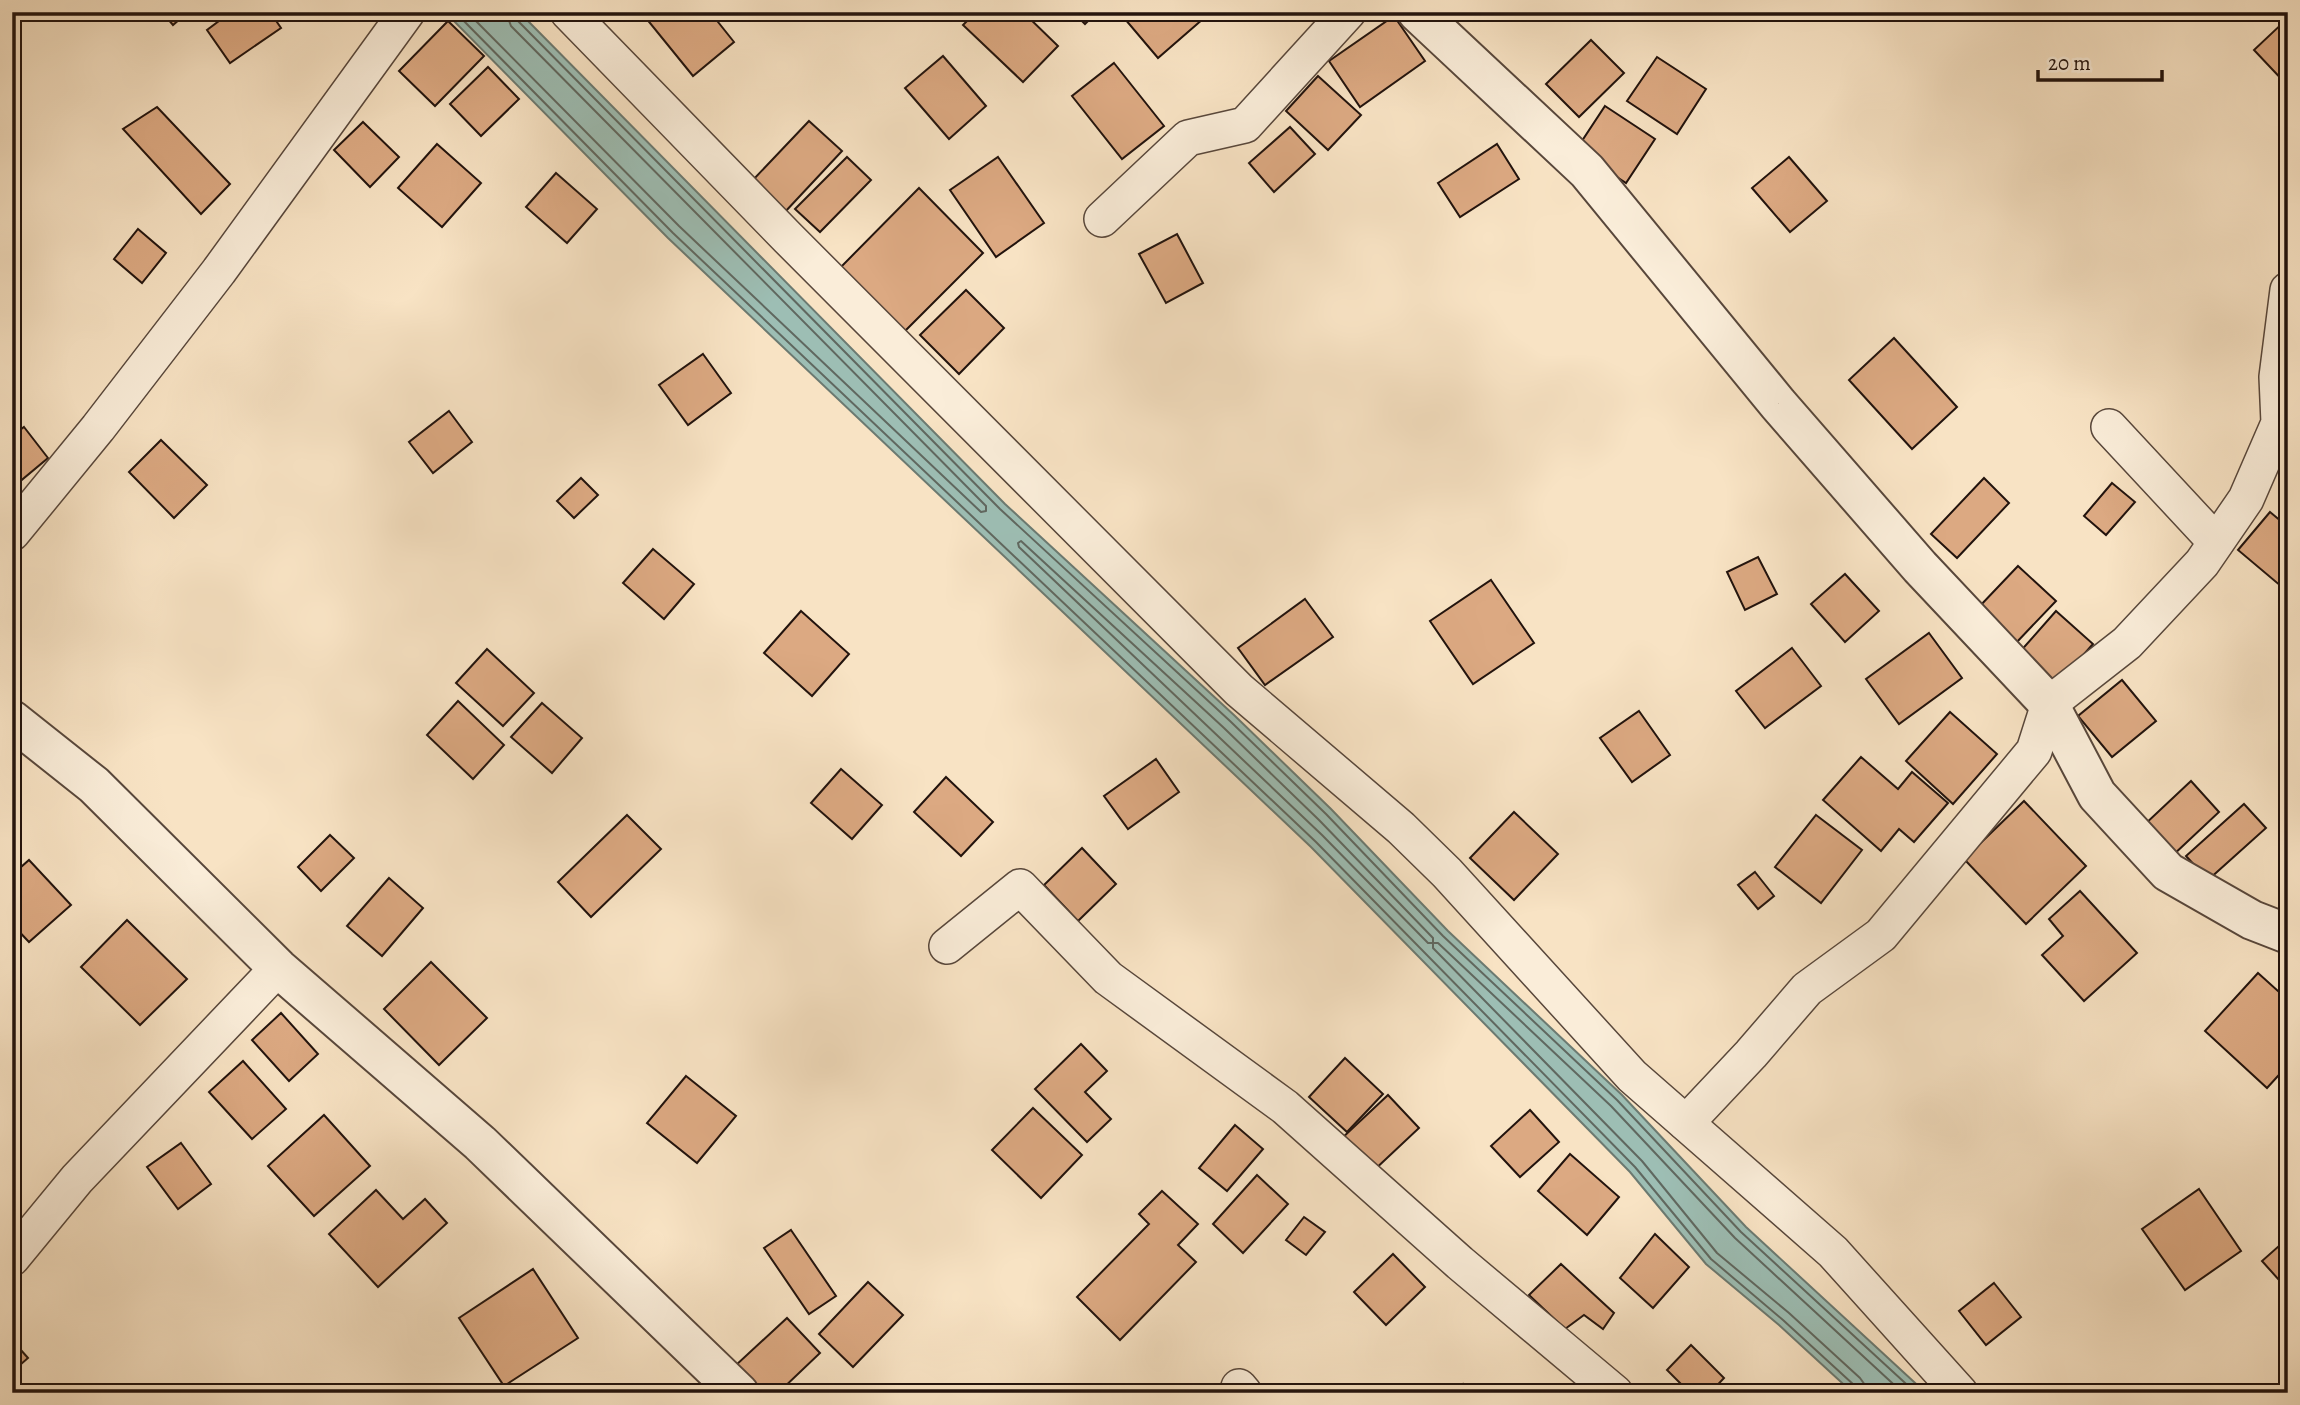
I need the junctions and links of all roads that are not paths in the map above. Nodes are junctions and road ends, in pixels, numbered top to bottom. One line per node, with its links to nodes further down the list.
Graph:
1 (407, 12): 8 (street)
2 (568, 12): 15 (street)
3 (1348, 12): 5 (street)
4 (1418, 12): 10 (street)
5 (1102, 219)
6 (2288, 290): 9 (street)
7 (2109, 427): 9 (street)
8 (12, 533)
9 (2216, 542): 10 (street)
10 (2049, 704): 12 (street); 15 (street)
11 (12, 720): 14 (street)
12 (2288, 934)
13 (947, 946): 17 (street)
14 (278, 968): 16 (street); 18 (street)
15 (1686, 1123): 19 (street)
16 (12, 1258)
17 (1596, 1388)
18 (739, 1393)
19 (1960, 1393)

